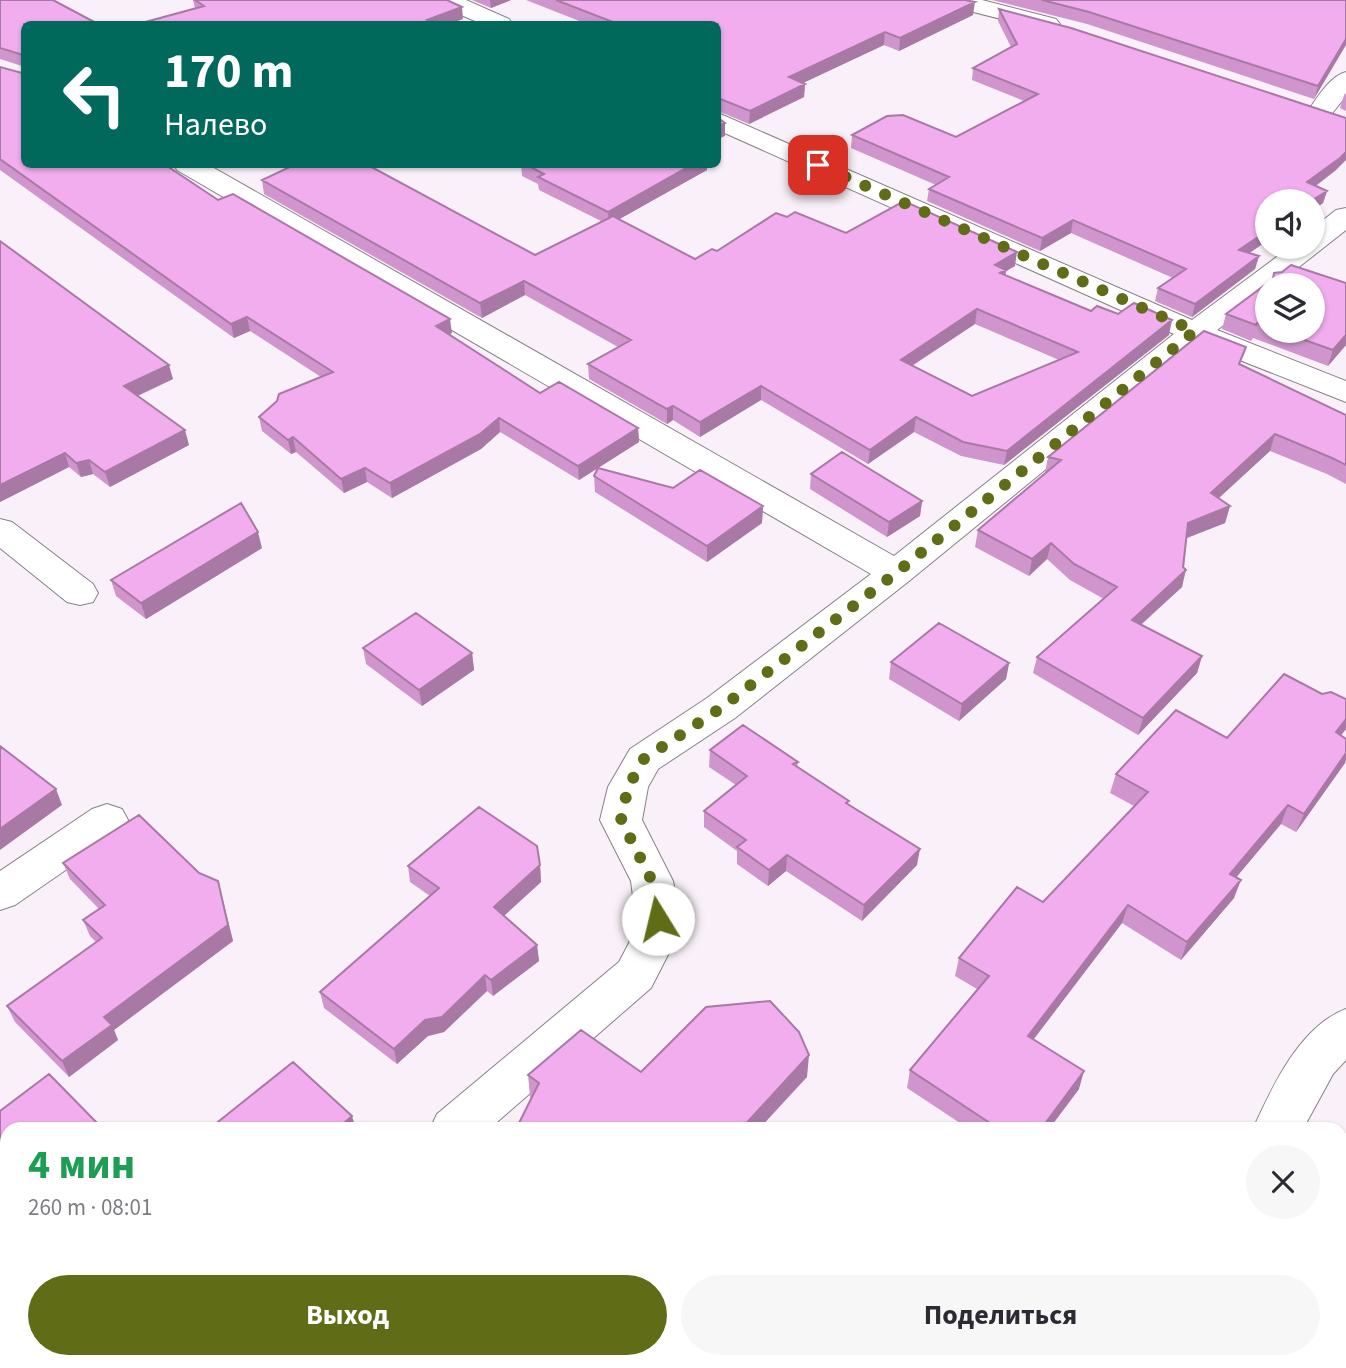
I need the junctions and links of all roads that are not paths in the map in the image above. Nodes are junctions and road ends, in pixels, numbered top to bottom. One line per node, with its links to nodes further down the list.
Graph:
1 (446, 0): 3 (street)
2 (954, 0): 4 (street)
3 (494, 21)
4 (1066, 29)
5 (1346, 80): 7 (street)
6 (1295, 103): 7 (street)
7 (1321, 111): 8 (street)
8 (1346, 121)
9 (721, 122): 14 (street)
10 (194, 168): 17 (street)
11 (1346, 216): 12 (street)
12 (1325, 233)
13 (1292, 259): 14 (street)
14 (1195, 331): 15 (street); 17 (street)
15 (1346, 392)
16 (0, 530): 18 (street)
17 (896, 573): 22 (street)
18 (80, 593)
19 (107, 820): 20 (street)
20 (0, 893)
21 (1346, 1029): 23 (street)
22 (462, 1122)
23 (1281, 1122)

